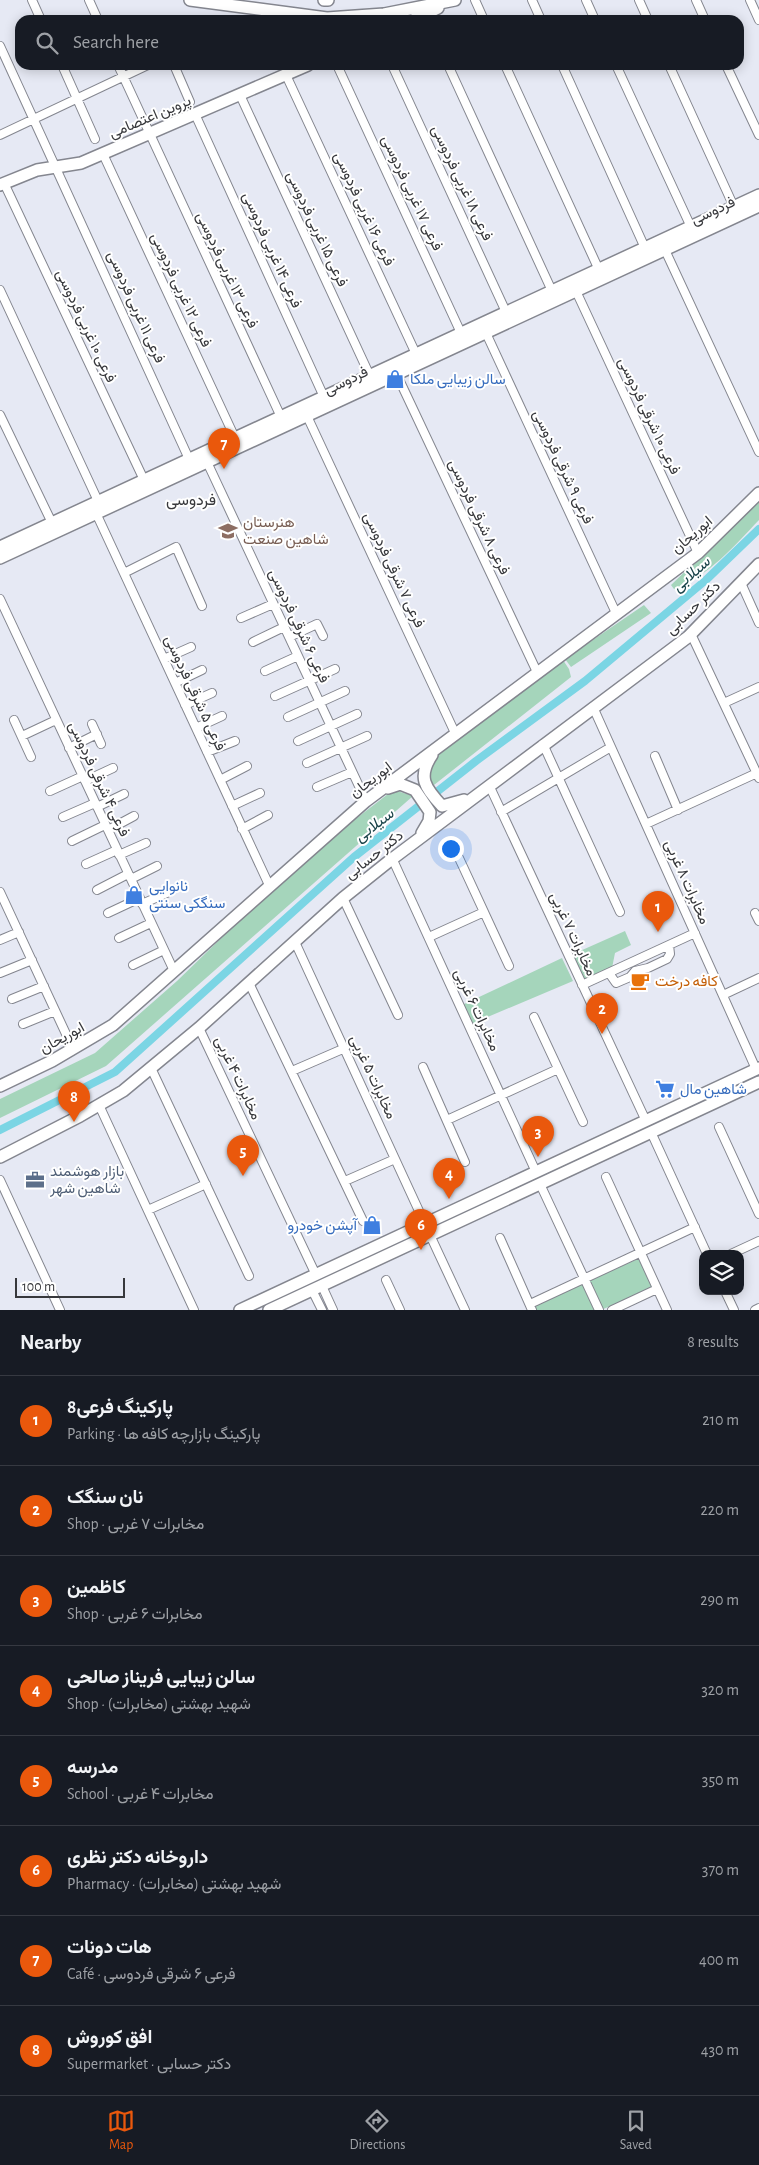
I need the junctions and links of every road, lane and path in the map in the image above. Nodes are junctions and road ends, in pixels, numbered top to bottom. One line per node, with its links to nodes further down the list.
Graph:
1 (32, 0): 14 (street)
2 (89, 0): 15 (street)
3 (190, 0): 13 (main road)
4 (324, 0): 5 (main road)
5 (328, 0)
6 (475, 0): 20 (street)
7 (532, 0): 21 (street)
8 (586, 0): 22 (street)
9 (639, 0): 23 (street)
10 (696, 0): 24 (street)
11 (750, 0): 25 (street)
12 (451, 1): 18 (main road); 19 (main road)
13 (296, 13): 16 (main road); 17 (main road)
14 (39, 15)
15 (96, 15)
16 (299, 15)
17 (308, 15)
18 (370, 15)
19 (429, 15)
20 (482, 15)
21 (539, 15)
22 (593, 15)
23 (646, 15)
24 (703, 15)
25 (759, 20)
26 (0, 46): 46 (street, فرعی ۱۱ غربی فردوسی)
27 (64, 70): 43 (street)
28 (120, 70): 41 (street, فرعی ۱۳ غربی فردوسی)
29 (138, 70): 41 (street)
30 (176, 70): 44 (street)
31 (297, 70): 40 (main road, پروین اعتصامی)
32 (339, 70): 66 (street, فرعی ۱۷ غربی فردوسی)
33 (394, 70): 65 (street, فرعی ۱۸ غربی فردوسی)
34 (450, 70): 63 (street)
35 (507, 70): 61 (street)
36 (564, 70): 58 (street)
37 (618, 70): 57 (street)
38 (671, 70): 55 (street)
39 (728, 70): 49 (street)
40 (286, 75): 42 (main road, پروین اعتصامی); 68 (street, فرعی ۱۶ غربی فردوسی)
41 (123, 77): 43 (street); 47 (street, فرعی ۱۳ غربی فردوسی)
42 (240, 95): 45 (main road, پروین اعتصامی); 70 (street, فرعی ۱۵ غربی فردوسی)
43 (78, 99): 46 (street); 50 (street)
44 (190, 102)
45 (195, 114): 47 (main road, پروین اعتصامی); 71 (street, فرعی ۱۴ غربی فردوسی)
46 (34, 119): 48 (street); 52 (street, فرعی ۱۱ غربی فردوسی)
47 (149, 134): 51 (main road, پروین اعتصامی); 74 (street, فرعی ۱۳ غربی فردوسی)
48 (0, 135)
49 (759, 135)
50 (95, 139)
51 (103, 154): 52 (main road, پروین اعتصامی); 75 (street, فرعی ۱۲ غربی فردوسی)
52 (57, 167): 53 (main road, پروین اعتصامی); 77 (street, فرعی ۱۱ غربی فردوسی)
53 (2, 184): 79 (street, فرعی ۱۰ غربی فردوسی)
54 (759, 195): 55 (main road, فردوسی)
55 (734, 207): 57 (main road, فردوسی)
56 (758, 210): 59 (main road, فردوسی)
57 (691, 227): 58 (main road, فردوسی)
58 (645, 248): 60 (main road, فردوسی)
59 (665, 250): 60 (main road, فردوسی); 76 (street)
60 (629, 261): 61 (main road, فردوسی); 64 (main road, فردوسی)
61 (599, 270): 63 (main road, فردوسی)
62 (0, 290): 81 (street, فرعی ۵ شرقی فردوسی)
63 (552, 291): 65 (main road, فردوسی)
64 (576, 291): 67 (main road, فردوسی); 85 (street, فرعی ۱۰ شرقی فردوسی)
65 (506, 312): 66 (main road, فردوسی)
66 (461, 333): 68 (main road, فردوسی)
67 (486, 333): 69 (main road, فردوسی); 92 (street, فرعی ۹ شرقی فردوسی)
68 (416, 354): 70 (main road, فردوسی)
69 (396, 373): 73 (main road, فردوسی); 106 (street, فرعی ۸ شرقی فردوسی)
70 (370, 376): 71 (main road, فردوسی)
71 (324, 397): 74 (main road, فردوسی)
72 (0, 415): 82 (street)
73 (307, 416): 78 (main road, فردوسی); 126 (street, فرعی ۷ شرقی فردوسی)
74 (280, 417): 75 (main road, فردوسی)
75 (235, 438): 77 (main road, فردوسی)
76 (759, 452)
77 (190, 459): 79 (main road, فردوسی)
78 (207, 462): 81 (main road, فردوسی); 90 (street, فرعی ۶ شرقی فردوسی)
79 (144, 480): 81 (main road, فردوسی)
80 (759, 493): 85 (main road, ابوریحان)
81 (97, 507): 82 (main road, فردوسی); 83 (main road, فردوسی); 87 (street, فرعی ۵ شرقی فردوسی)
82 (52, 523): 83 (main road, فردوسی)
83 (31, 538): 84 (main road, فردوسی)
84 (0, 548)
85 (698, 553): 92 (main road, ابوریحان)
86 (759, 564): 88 (main road, دکتر حسابی)
87 (124, 573): 91 (street); 102 (street, فرعی ۵ شرقی فردوسی)
88 (740, 583): 94 (street); 96 (main road, دکتر حسابی)
89 (0, 599): 121 (street, فرعی ۴ شرقی فردوسی)
90 (274, 604): 93 (street); 95 (street, فرعی ۶ شرقی فردوسی)
91 (202, 606)
92 (616, 613): 106 (main road, ابوریحان)
93 (241, 618)
94 (759, 623)
95 (284, 627): 98 (street, فرعی ۶ شرقی فردوسی); 99 (street)
96 (691, 634): 114 (street); 116 (main road, دکتر حسابی)
97 (323, 636): 98 (street)
98 (289, 637): 101 (street, فرعی ۶ شرقی فردوسی)
99 (253, 642)
100 (191, 647): 102 (street)
101 (298, 656): 105 (street); 107 (street, فرعی ۶ شرقی فردوسی)
102 (164, 659): 108 (street, فرعی ۵ شرقی فردوسی)
103 (335, 669): 107 (street)
104 (202, 670): 108 (street)
105 (265, 671)
106 (537, 672): 126 (main road, ابوریحان)
107 (309, 680): 112 (street); 113 (street, فرعی ۶ شرقی فردوسی)
108 (175, 683): 115 (street, فرعی ۵ شرقی فردوسی)
109 (759, 687): 114 (street)
110 (345, 691): 113 (street)
111 (212, 692): 115 (street)
112 (275, 696)
113 (320, 702): 119 (street); 123 (street, فرعی ۶ شرقی فردوسی)
114 (724, 703): 144 (street)
115 (185, 705): 124 (street, فرعی ۵ شرقی فردوسی)
116 (593, 707): 132 (main road, دکتر حسابی); 133 (street, مخابرات ۸ غربی)
117 (357, 714): 123 (street)
118 (222, 716): 124 (street)
119 (288, 717)
120 (14, 720): 127 (street)
121 (56, 720): 127 (street); 135 (street, فرعی ۴ شرقی فردوسی)
122 (92, 724): 125 (street)
123 (330, 726): 130 (street); 134 (street, فرعی ۶ شرقی فردوسی)
124 (196, 728): 137 (street, فرعی ۵ شرقی فردوسی)
125 (97, 734): 131 (street); 135 (street)
126 (456, 735): 136 (main road, ابوریحان)
127 (22, 736): 139 (street)
128 (367, 736): 134 (street)
129 (234, 741): 137 (street)
130 (298, 741)
131 (101, 744)
132 (543, 744): 145 (street); 148 (main road, دکتر حسابی)
133 (611, 746): 145 (street); 163 (street, مخابرات ۸ غربی)
134 (341, 747): 140 (street); 143 (street, فرعی ۶ شرقی فردوسی)
135 (70, 748): 146 (street, فرعی ۴ شرقی فردوسی)
136 (436, 750): 151 (main road, ابوریحان); 154 (main road)
137 (207, 752): 147 (street, فرعی ۵ شرقی فردوسی)
138 (654, 756): 158 (street)
139 (32, 757)
140 (307, 763)
141 (247, 766): 147 (street)
142 (113, 768): 146 (street)
143 (352, 772): 149 (street); 155 (street, فرعی ۶ شرقی فردوسی)
144 (758, 776): 158 (street)
145 (558, 777): 159 (street); 183 (street)
146 (84, 779): 150 (street); 156 (street, فرعی ۴ شرقی فردوسی)
147 (220, 780): 157 (street, فرعی ۵ شرقی فردوسی)
148 (489, 785): 154 (main road, دکتر حسابی); 159 (street, مخابرات ۷ غربی)
149 (318, 787)
150 (50, 791)
151 (380, 791): 155 (main road, ابوریحان); 166 (main road)
152 (260, 793): 157 (street)
153 (124, 794): 156 (street)
154 (474, 796): 166 (main road, دکتر حسابی)
155 (366, 801): 175 (main road, ابوریحان)
156 (96, 805): 162 (street); 164 (street, فرعی ۴ شرقی فردوسی)
157 (232, 806): 165 (street, فرعی ۵ شرقی فردوسی)
158 (678, 810): 163 (street)
159 (501, 812): 204 (street, مخابرات ۷ غربی)
160 (268, 815): 165 (street)
161 (134, 816): 164 (street)
162 (63, 817)
163 (646, 824): 189 (street, مخابرات ۸ غربی)
164 (106, 827): 167 (street); 169 (street, فرعی ۴ شرقی فردوسی)
165 (242, 829): 175 (street, فرعی ۵ شرقی فردوسی)
166 (417, 840): 170 (main road, دکتر حسابی)
167 (72, 841)
168 (146, 843): 169 (street)
169 (118, 852): 172 (street); 174 (street, فرعی ۴ شرقی فردوسی)
170 (392, 858): 179 (main road, دکتر حسابی); 191 (street, مخابرات ۶ غربی)
171 (459, 858): 182 (street)
172 (86, 864)
173 (158, 866): 174 (street)
174 (129, 876): 176 (street); 180 (street, فرعی ۴ شرقی فردوسی)
175 (268, 885): 199 (main road, ابوریحان)
176 (97, 890)
177 (0, 892): 181 (street)
178 (169, 892): 180 (street)
179 (343, 898): 193 (main road, دکتر حسابی); 209 (street)
180 (141, 901): 185 (street); 187 (street, فرعی ۴ شرقی فردوسی)
181 (4, 910): 188 (street)
182 (484, 912): 191 (street); 198 (street)
183 (620, 912)
184 (755, 912): 186 (street)
185 (108, 913)
186 (759, 921)
187 (151, 923): 190 (street); 195 (street, فرعی ۴ شرقی فردوسی)
188 (19, 932): 192 (street); 196 (street)
189 (695, 933): 194 (street); 206 (street, مخابرات ۸ غربی)
190 (119, 938)
191 (429, 938): 222 (street, مخابرات ۶ غربی)
192 (0, 940)
193 (295, 942): 203 (main road, دکتر حسابی); 213 (street, مخابرات ۵ غربی)
194 (669, 945): 201 (street); 201 (street)
195 (164, 950): 197 (street); 199 (street, فرعی ۴ شرقی فردوسی)
196 (32, 960): 200 (street); 205 (street)
197 (132, 965)
198 (509, 966)
199 (174, 971): 214 (main road, ابوریحان)
200 (0, 973)
201 (609, 973): 204 (street)
202 (759, 978): 206 (street)
203 (249, 983): 212 (main road, دکتر حسابی); 219 (street)
204 (582, 985): 226 (street, مخابرات ۷ غربی)
205 (44, 986): 207 (street); 208 (street)
206 (723, 995): 217 (street, مخابرات ۸ غربی)
207 (12, 999)
208 (55, 1011): 211 (street); 214 (street)
209 (398, 1015)
210 (534, 1017): 218 (street)
211 (23, 1024)
212 (199, 1028): 216 (main road, دکتر حسابی); 247 (street, مخابرات ۴ غربی)
213 (345, 1048): 219 (street); 229 (street, مخابرات ۵ غربی)
214 (73, 1049): 221 (main road, ابوریحان)
215 (423, 1067): 224 (street)
216 (151, 1068): 223 (main road, دکتر حسابی); 235 (street)
217 (758, 1068): 226 (main road)
218 (558, 1070): 222 (street); 225 (street)
219 (292, 1071): 234 (street)
220 (759, 1082): 226 (main road)
221 (0, 1086)
222 (501, 1096): 224 (street); 232 (street, مخابرات ۶ غربی)
223 (99, 1105): 228 (main road, دکتر حسابی); 237 (street)
224 (447, 1120): 230 (street)
225 (583, 1122)
226 (648, 1127): 232 (main road); 240 (street, مخابرات ۷ غربی)
227 (719, 1127): 236 (street)
228 (0, 1157)
229 (395, 1158): 234 (street); 241 (street, مخابرات ۵ غربی)
230 (466, 1162)
231 (606, 1177): 246 (street)
232 (538, 1178): 241 (main road); 249 (street, مخابرات ۶ غربی)
233 (0, 1180): 256 (street)
234 (344, 1181): 239 (street)
235 (206, 1184): 237 (street); 248 (street)
236 (756, 1198): 238 (street)
237 (148, 1210): 257 (street)
238 (759, 1214)
239 (363, 1221)
240 (695, 1227): 244 (street, مخابرات ۷ غربی); 246 (street)
241 (428, 1230): 247 (main road); 251 (main road); 263 (street, مخابرات ۵ غربی)
242 (500, 1238): 254 (street)
243 (759, 1241): 245 (street)
244 (706, 1250)
245 (740, 1250)
246 (641, 1253): 249 (street); 252 (street)
247 (316, 1275): 258 (main road)
248 (249, 1276)
249 (584, 1279): 254 (street); 264 (street, مخابرات ۶ غربی)
250 (386, 1280): 262 (street)
251 (317, 1288): 259 (main road); 260 (street); 261 (street)
252 (657, 1289): 265 (street); 266 (street)
253 (727, 1295): 267 (street)
254 (531, 1307)
255 (759, 1308): 268 (street)
256 (60, 1310)
257 (194, 1310)
258 (240, 1310)
259 (269, 1310)
260 (322, 1310)
261 (332, 1310)
262 (400, 1310)
263 (464, 1310)
264 (599, 1310)
265 (612, 1310)
266 (667, 1310)
267 (734, 1310)
268 (755, 1310)

